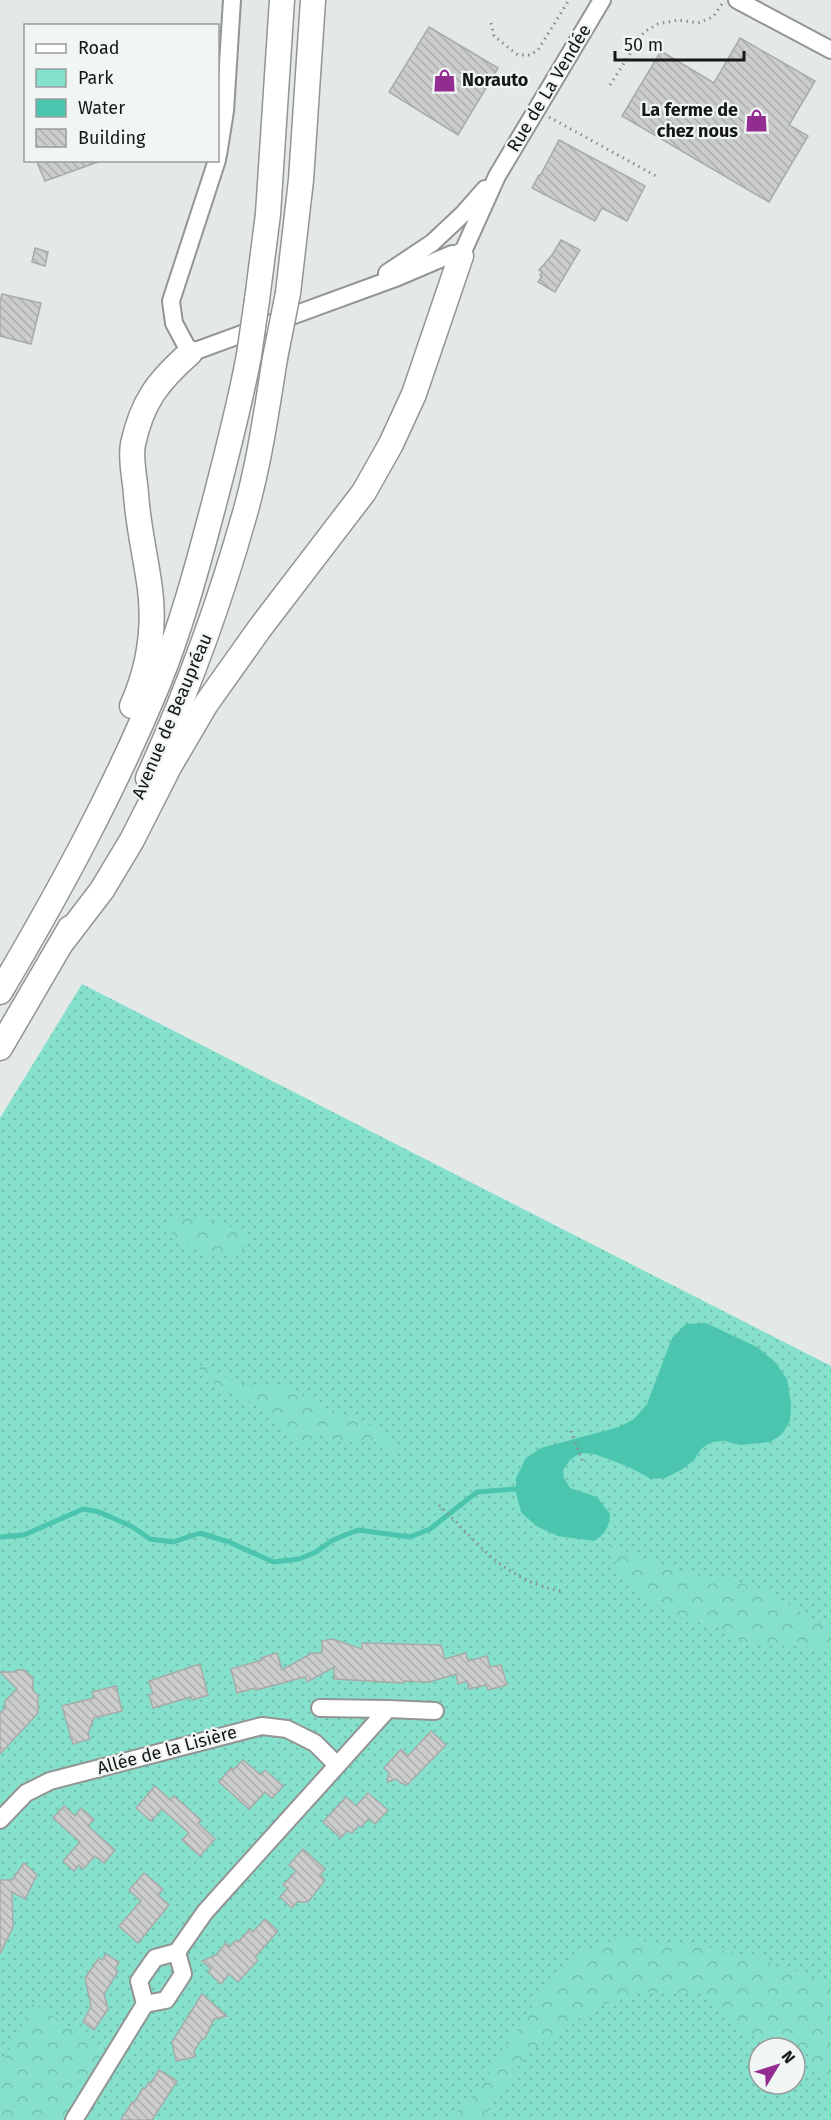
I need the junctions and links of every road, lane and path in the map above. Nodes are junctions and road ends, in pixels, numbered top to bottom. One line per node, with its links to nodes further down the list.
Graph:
1 (232, 0): 12 (street)
2 (282, 0): 21 (highway, Avenue de Beaupréau, bridge)
3 (313, 0): 19 (highway, Avenue de Beaupréau, bridge)
4 (569, 0): 8 (path)
5 (602, 0): 11 (street, Rue de La Vendée)
6 (725, 0): 10 (path)
7 (737, 0): 9 (street)
8 (491, 23)
9 (831, 50)
10 (610, 85)
11 (537, 111): 14 (street, Rue de La Vendée); 15 (path)
12 (219, 149)
13 (216, 162): 18 (street)
14 (496, 176): 16 (street, Rue de La Vendée); 17 (street, Rue de La Vendée)
15 (656, 176)
16 (461, 256): 17 (street); 19 (highway)
17 (358, 291): 18 (street)
18 (190, 353): 20 (highway)
19 (63, 941): 22 (highway, Avenue de Beaupréau)
20 (0, 970)
21 (0, 992)
22 (0, 1048)
23 (571, 1431): 24 (path)
24 (583, 1462)
25 (439, 1505): 26 (path)
26 (563, 1592)
27 (320, 1708): 28 (street)
28 (388, 1709): 29 (street); 30 (street)
29 (435, 1711)
30 (338, 1765): 31 (street, Allée de la Lisière); 32 (street)
31 (0, 1821)
32 (177, 1952): 33 (street); 33 (street)
33 (145, 2004): 34 (street)
34 (74, 2120)

